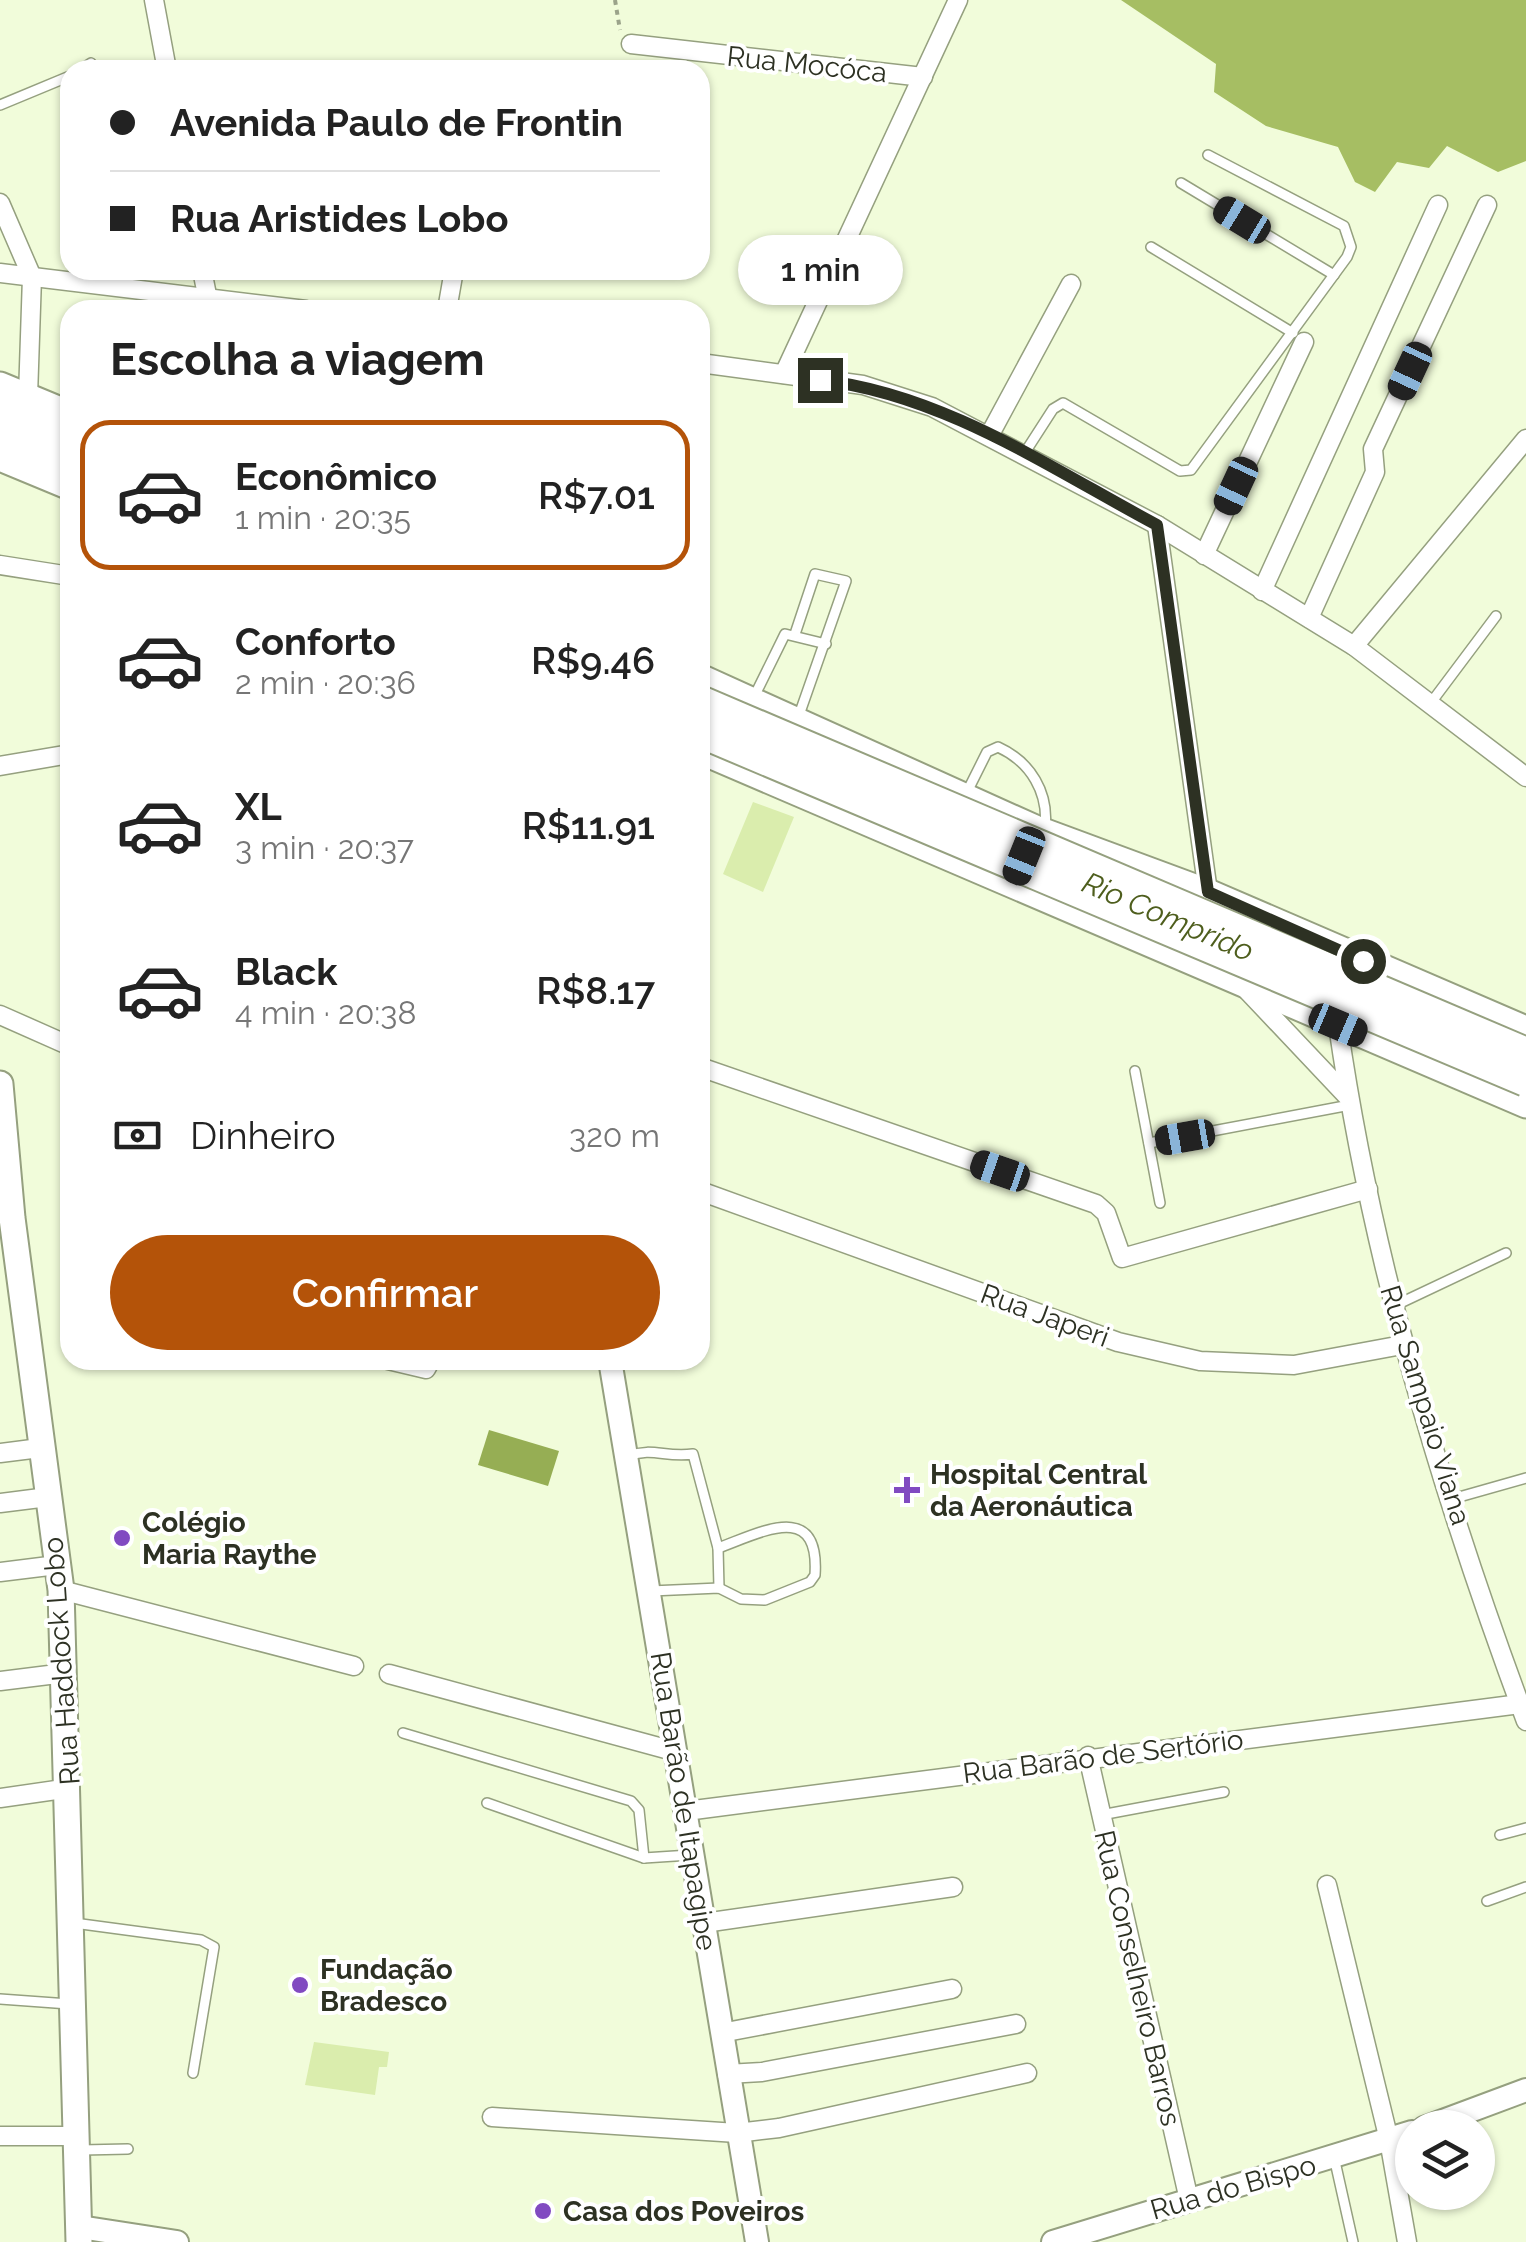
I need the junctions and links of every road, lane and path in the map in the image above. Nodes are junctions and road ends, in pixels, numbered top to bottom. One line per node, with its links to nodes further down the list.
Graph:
1 (154, 0): 6 (street)
2 (615, 0): 4 (path)
3 (958, 0): 7 (street)
4 (618, 20)
5 (631, 44): 7 (street, Rua Mocóca)
6 (165, 60)
7 (923, 77): 27 (street)
8 (60, 80): 9 (lane)
9 (0, 105)
10 (1208, 155): 17 (lane)
11 (1181, 183): 17 (lane)
12 (0, 204): 18 (street)
13 (1438, 205): 43 (street)
14 (1487, 205): 45 (street)
15 (1151, 248): 25 (lane)
16 (0, 273): 18 (street)
17 (1334, 276): 25 (lane)
18 (32, 277): 19 (street); 29 (street)
19 (60, 280)
20 (61, 280): 23 (street)
21 (204, 280): 23 (street)
22 (1071, 284): 33 (street)
23 (206, 295): 24 (street)
24 (239, 300)
25 (1299, 337): 35 (lane); 40 (street)
26 (710, 364): 27 (street)
27 (784, 374): 33 (street)
28 (0, 385): 29 (main road)
29 (14, 401): 30 (main road); 31 (highway)
30 (60, 412)
31 (60, 429)
32 (0, 435): 37 (highway)
33 (989, 436): 35 (street)
34 (1526, 438): 48 (street)
35 (1024, 454): 39 (street)
36 (0, 458): 38 (main road)
37 (60, 461)
38 (60, 483)
39 (1157, 525): 40 (street); 63 (street)
40 (1204, 556): 43 (street)
41 (0, 565): 42 (street)
42 (60, 574)
43 (1262, 590): 45 (street)
44 (1496, 616): 51 (lane)
45 (1309, 618): 48 (street)
46 (795, 634): 47 (lane); 47 (lane); 50 (lane)
47 (826, 644): 53 (lane)
48 (1354, 646): 51 (street)
49 (710, 681): 50 (main road)
50 (754, 700): 53 (main road)
51 (1430, 704): 58 (street)
52 (710, 706): 71 (highway, bridge)
53 (803, 720): 59 (main road, bridge); 60 (main road)
54 (710, 735): 74 (highway, bridge)
55 (710, 755): 59 (main road)
56 (60, 756): 57 (street)
57 (0, 766)
58 (1526, 777)
59 (780, 786): 62 (main road)
60 (965, 797): 61 (main road); 61 (lane)
61 (1040, 830): 62 (main road, bridge); 63 (main road)
62 (1012, 885): 64 (main road)
63 (1208, 892): 64 (street, bridge); 65 (main road)
64 (1183, 955): 66 (main road)
65 (1363, 961): 68 (main road, bridge); 69 (main road)
66 (1237, 980): 68 (main road); 76 (street)
67 (0, 1015): 70 (street)
68 (1338, 1025): 76 (street, Rua Sampaio Viana); 77 (main road)
69 (1526, 1029)
70 (60, 1042)
71 (1526, 1054)
72 (710, 1070): 79 (street)
73 (1135, 1071): 78 (lane)
74 (1526, 1080)
75 (0, 1084): 82 (main road, Rua Haddock Lobo)
76 (1349, 1101): 78 (lane); 79 (street, Rua Sampaio Viana)
77 (1526, 1105)
78 (1148, 1144): 81 (lane)
79 (1368, 1189): 84 (street, Rua Sampaio Viana)
80 (710, 1195): 85 (street, Rua Japeri)
81 (1160, 1204)
82 (6, 1218): 87 (main road, Rua Haddock Lobo)
83 (1506, 1253): 84 (lane)
84 (1394, 1306): 85 (street, Rua Sampaio Viana)
85 (1402, 1344): 92 (street, Rua Sampaio Viana)
86 (612, 1370): 89 (street, Rua Barão de Itapagipe)
87 (40, 1448): 88 (street); 91 (main road, Rua Haddock Lobo)
88 (0, 1453)
89 (629, 1456): 94 (lane); 98 (street, Rua Barão de Itapagipe)
90 (1526, 1478): 92 (lane)
91 (48, 1497): 93 (street); 96 (main road, Rua Haddock Lobo)
92 (1452, 1499): 103 (street, Rua Sampaio Viana)
93 (0, 1503)
94 (718, 1548): 97 (lane); 97 (lane)
95 (0, 1572): 96 (street)
96 (59, 1577): 99 (street); 100 (main road, Rua Haddock Lobo)
97 (719, 1588): 98 (lane)
98 (651, 1591): 105 (street, Rua Barão de Itapagipe)
99 (354, 1666)
100 (65, 1673): 102 (street); 107 (main road, Rua Haddock Lobo)
101 (389, 1674): 105 (street)
102 (0, 1681)
103 (1523, 1712): 106 (street, Rua Barão de Sertório)
104 (403, 1734): 116 (lane)
105 (677, 1752): 111 (street, Rua Barão de Itapagipe)
106 (1088, 1756): 111 (street, Rua Barão de Sertório); 112 (street, Rua Conselheiro Barros)
107 (70, 1788): 109 (street); 121 (main road, Rua Haddock Lobo)
108 (1224, 1792): 112 (lane)
109 (0, 1798)
110 (486, 1803): 116 (lane)
111 (686, 1811): 115 (street, Rua Barão de Itapagipe)
112 (1101, 1815): 141 (street, Rua Conselheiro Barros)
113 (1526, 1828): 114 (lane)
114 (1500, 1835)
115 (692, 1855): 116 (lane); 122 (street, Rua Barão de Itapagipe)
116 (644, 1858)
117 (1326, 1885): 137 (street)
118 (953, 1887): 122 (street)
119 (1526, 1887): 120 (lane)
120 (1486, 1901)
121 (71, 1922): 125 (main road, Rua Haddock Lobo); 129 (lane)
122 (704, 1923): 127 (street, Rua Barão de Itapagipe)
123 (952, 1989): 127 (street)
124 (0, 1999): 125 (lane)
125 (72, 2004): 138 (main road, Rua Haddock Lobo)
126 (1016, 2024): 130 (street)
127 (721, 2033): 130 (street, Rua Barão de Itapagipe)
128 (1027, 2072): 134 (street)
129 (193, 2073)
130 (728, 2074): 134 (street, Rua Barão de Itapagipe)
131 (1526, 2090): 132 (street)
132 (1472, 2110)
133 (492, 2117): 134 (street)
134 (737, 2133): 144 (street, Rua Barão de Itapagipe)
135 (0, 2136): 138 (street)
136 (1395, 2138): 137 (street, Rua do Bispo)
137 (1389, 2140): 140 (street, Rua do Bispo); 147 (street)
138 (79, 2144): 139 (lane); 142 (main road, Rua Haddock Lobo)
139 (128, 2149)
140 (1334, 2158): 141 (street, Rua do Bispo); 146 (lane)
141 (1189, 2200): 145 (street, Rua do Bispo)
142 (80, 2234): 143 (street)
143 (176, 2242)
144 (757, 2242)
145 (1053, 2242)
146 (1353, 2242)
147 (1407, 2242)

